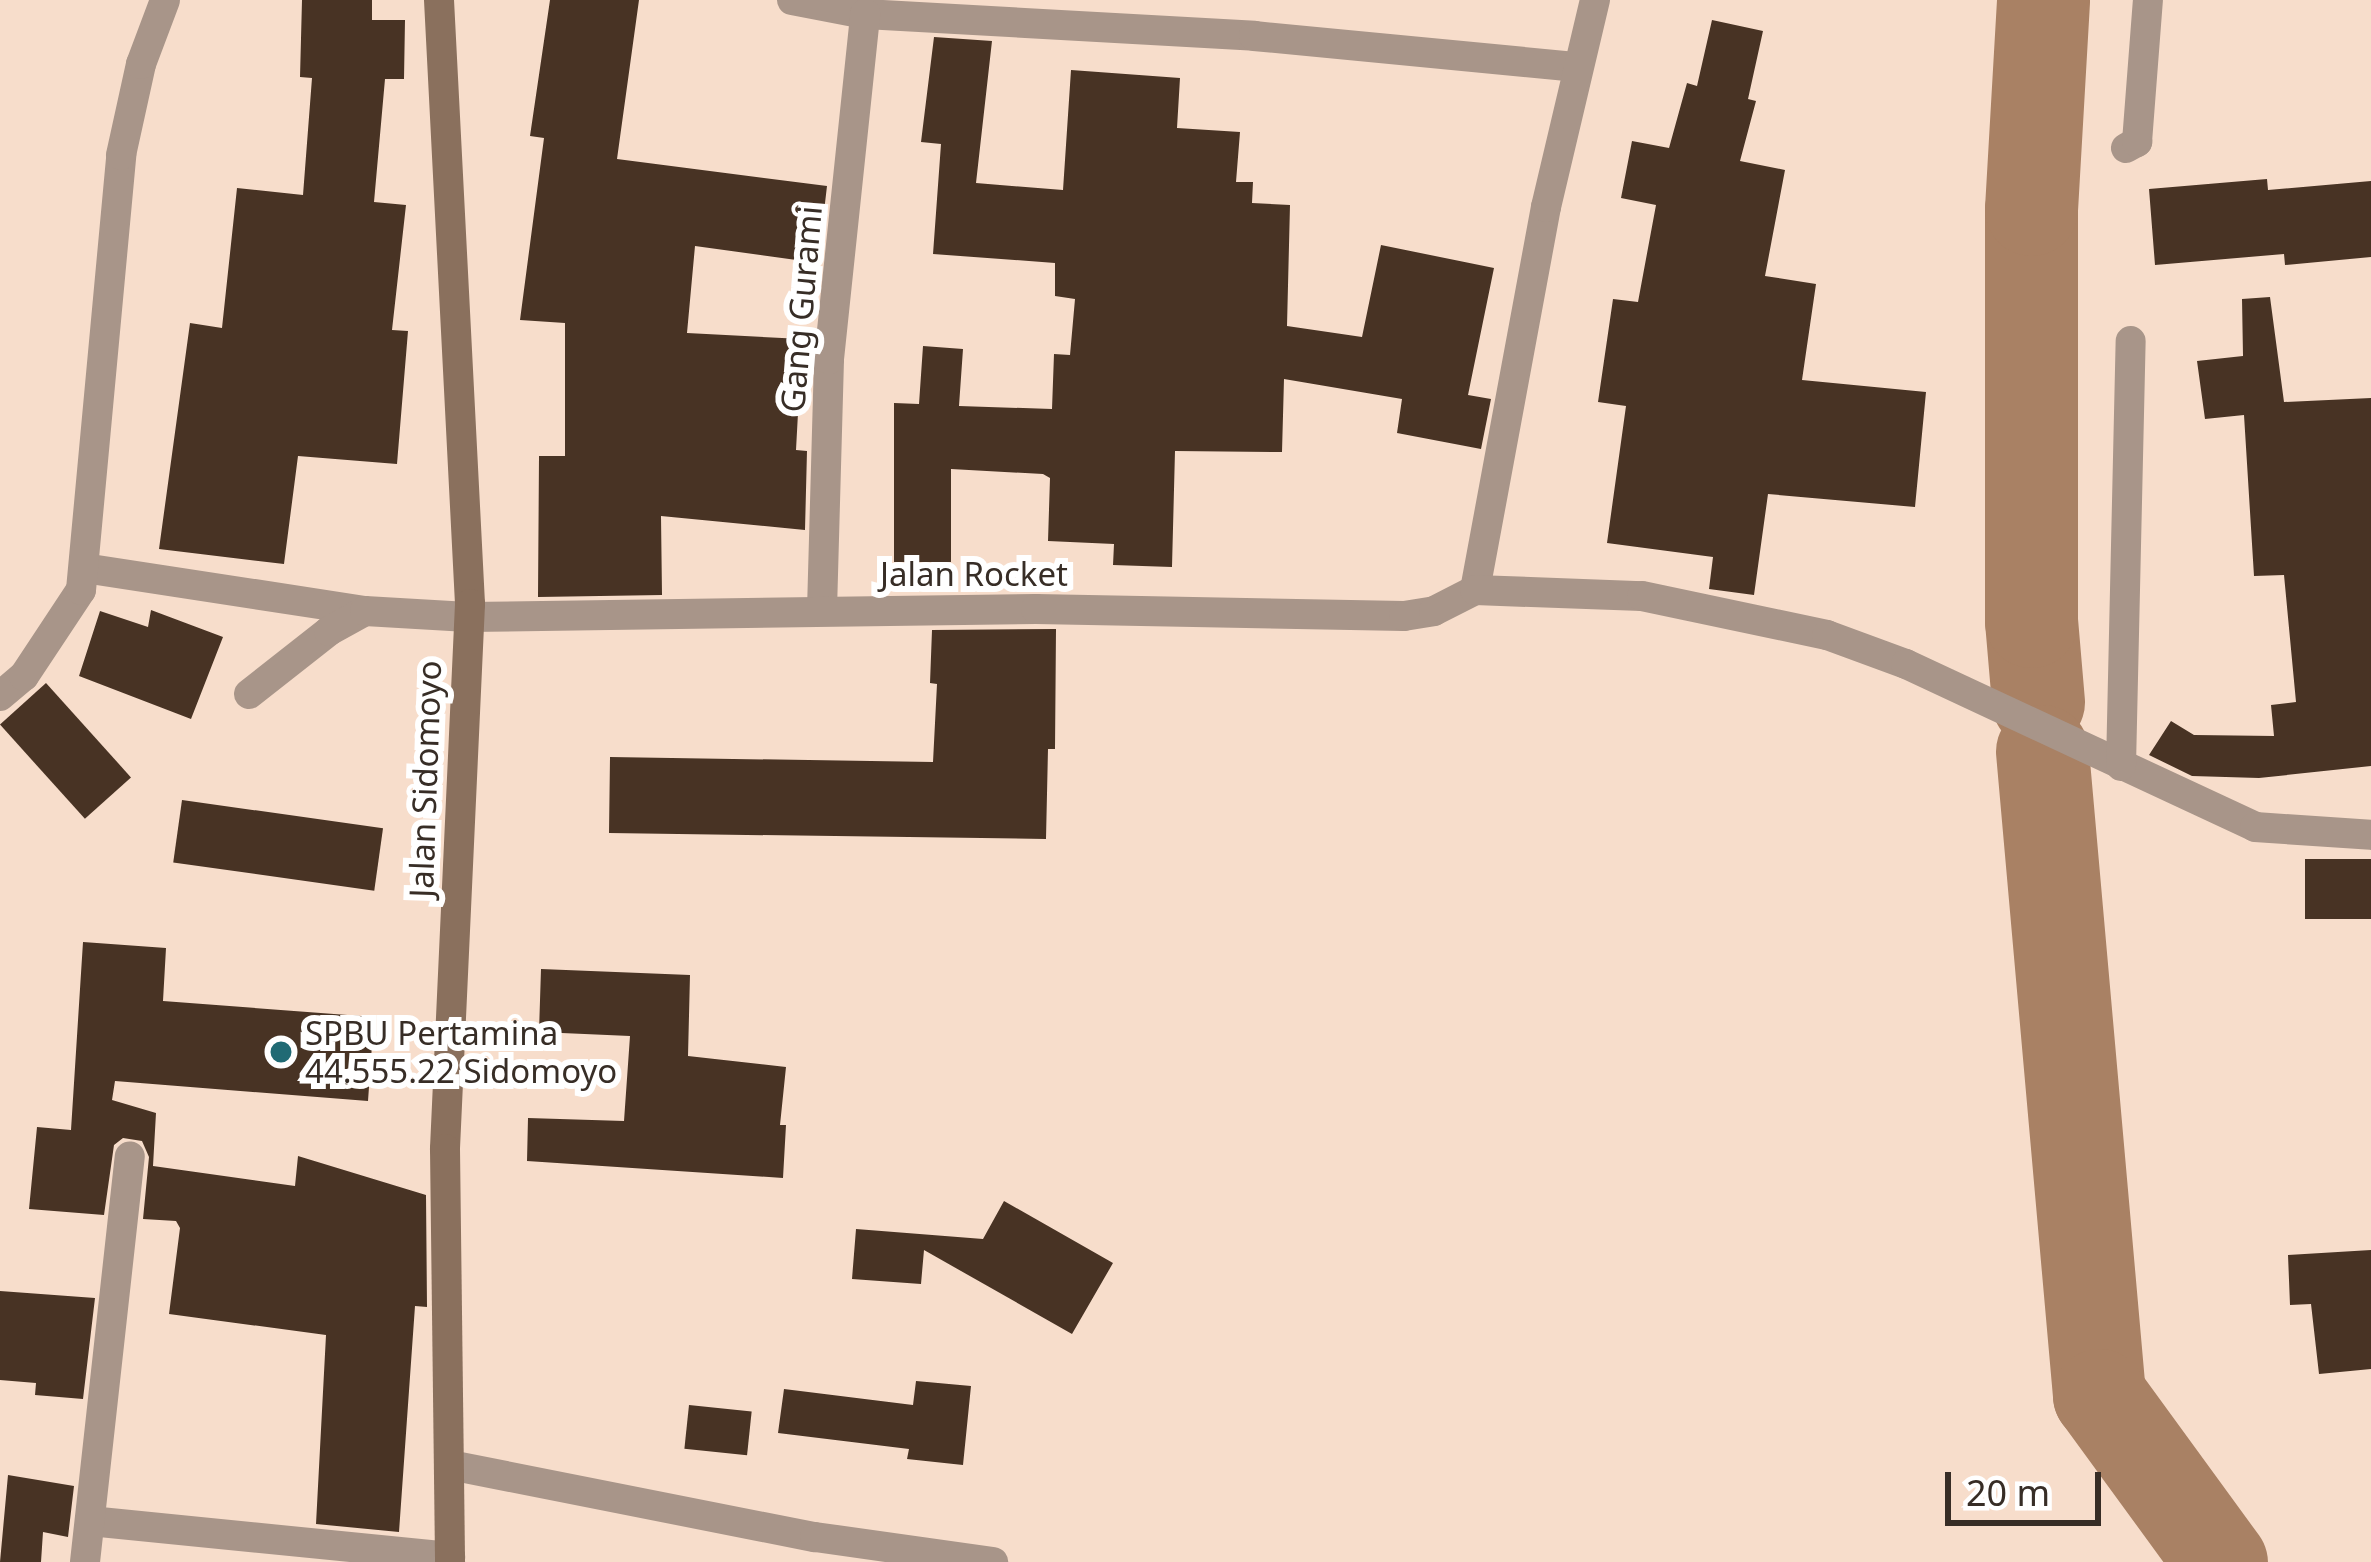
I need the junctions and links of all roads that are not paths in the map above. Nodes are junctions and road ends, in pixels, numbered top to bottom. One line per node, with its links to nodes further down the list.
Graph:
1 (165, 0): 11 (street)
2 (439, 0): 15 (main road, Jalan Sidomoyo)
3 (792, 0): 7 (street)
4 (1594, 0): 8 (street)
5 (2148, 0): 9 (street)
6 (1054, 13): 7 (street); 8 (street)
7 (865, 14): 13 (street, Gang Gurami)
8 (1577, 67): 12 (street)
9 (2126, 148)
10 (2131, 341): 18 (street)
11 (84, 568): 14 (street, Jalan Rocket); 17 (street)
12 (1474, 590): 13 (street, Jalan Rocket); 18 (street)
13 (822, 610): 15 (street, Jalan Rocket)
14 (365, 611): 15 (street, Jalan Rocket); 16 (street)
15 (467, 617): 21 (main road, Jalan Sidomoyo)
16 (249, 694)
17 (0, 696)
18 (2121, 766): 19 (street)
19 (2371, 835)
20 (130, 1156): 22 (street)
21 (450, 1465): 23 (main road, Jalan Sidomoyo); 25 (street)
22 (90, 1521): 23 (street); 24 (street)
23 (450, 1560)
24 (85, 1562)
25 (993, 1562)

